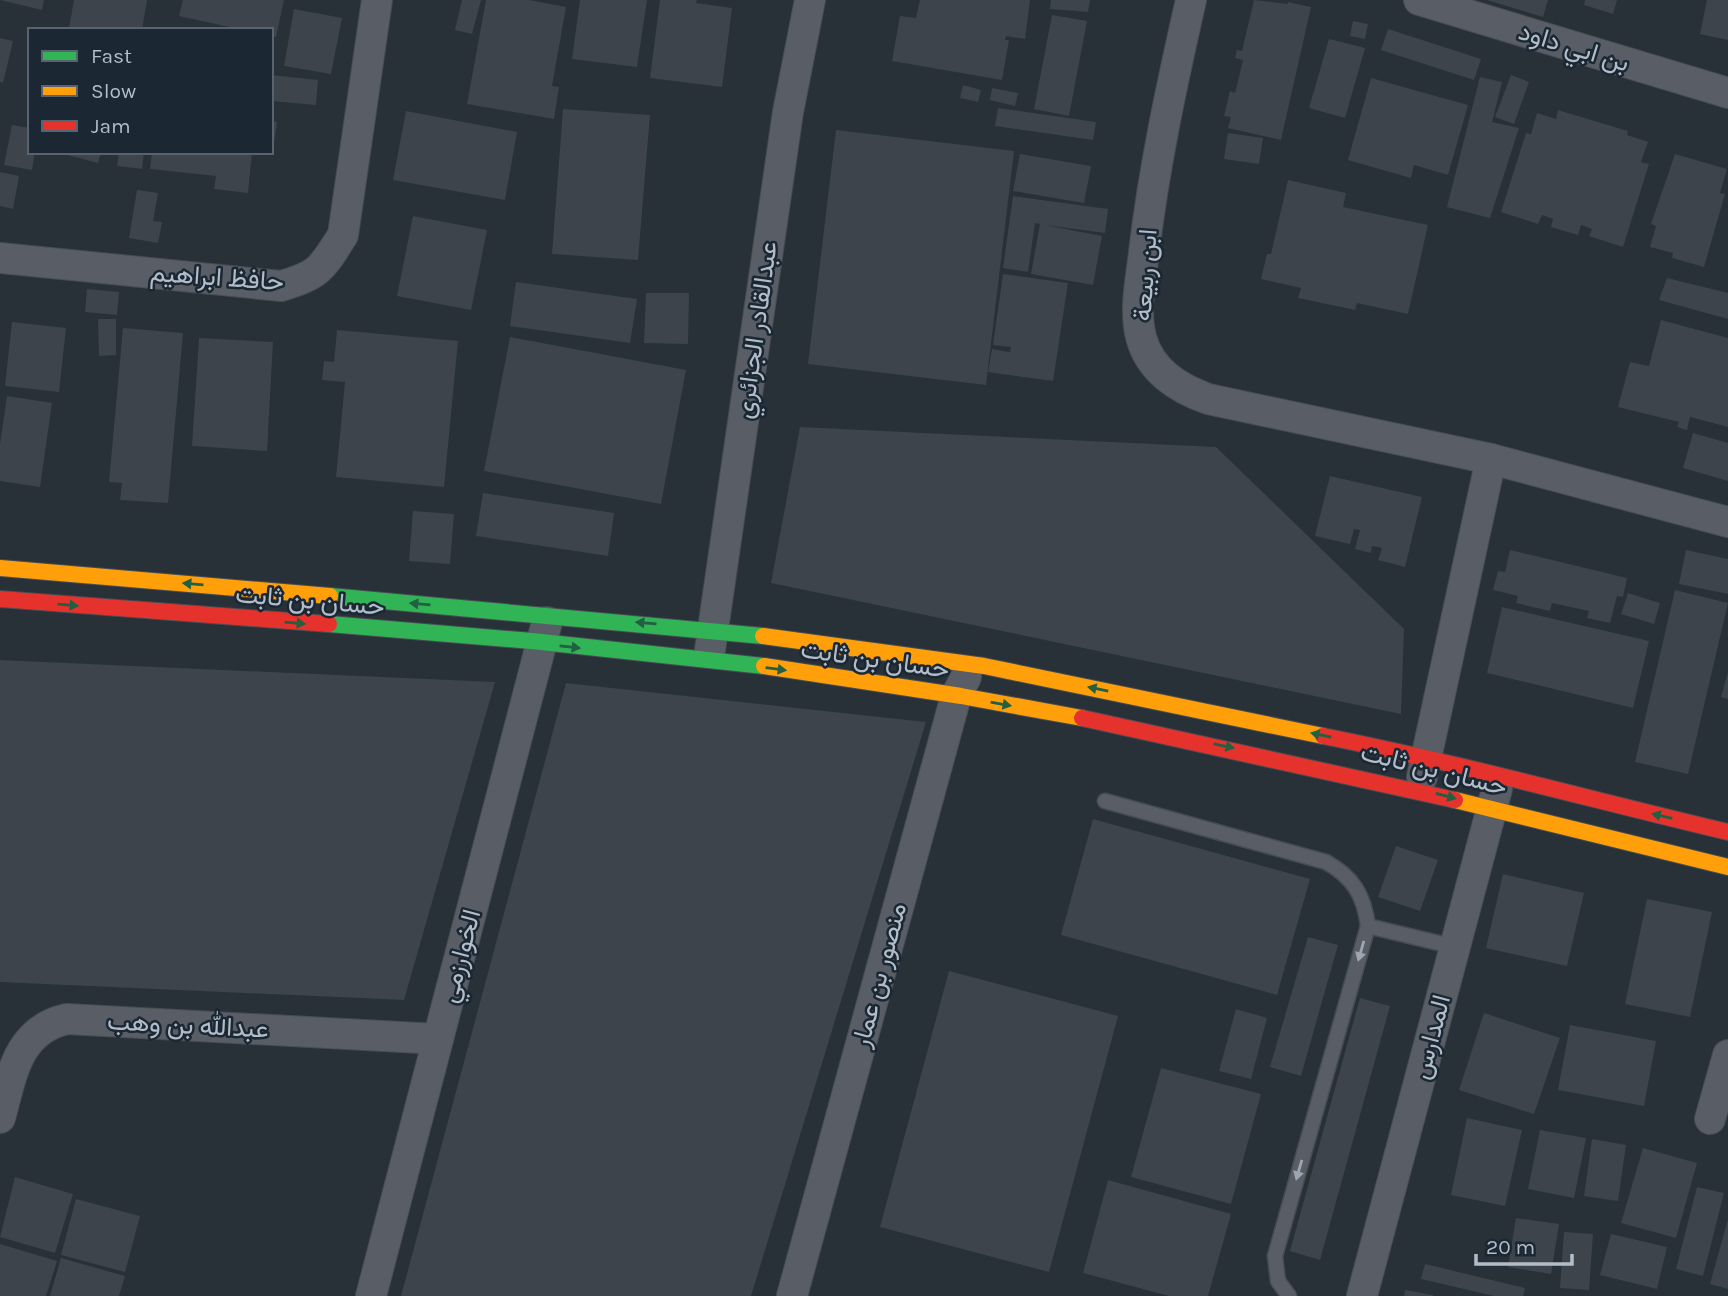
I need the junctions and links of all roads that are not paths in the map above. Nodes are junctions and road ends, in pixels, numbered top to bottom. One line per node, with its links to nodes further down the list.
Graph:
1 (377, 0): 6 (street, حافظ ابراهيم)
2 (810, 0): 12 (street, عبدالقادر الجزائري)
3 (1191, 0): 7 (street, ابن ربيعة)
4 (1419, 0): 5 (street, بن ابي داود)
5 (1728, 93)
6 (0, 258)
7 (1491, 459): 8 (street, ابن ربيعة); 16 (street)
8 (1728, 522)
9 (0, 568): 11 (street, حسان بن ثابت, one-way to 9)
10 (0, 599): 11 (street, حسان بن ثابت, one-way to 11)
11 (545, 629): 12 (street, حسان بن ثابت, one-way to 11); 13 (street, حسان بن ثابت, one-way to 13); 25 (street, الخوارزمي)
12 (714, 629): 13 (street, عبدالقادر الجزائري); 14 (street, حسان بن ثابت)
13 (708, 661): 15 (street, حسان بن ثابت, one-way to 15)
14 (984, 666): 15 (street, منصور بن عمار); 16 (street, حسان بن ثابت, one-way to 14)
15 (956, 695): 18 (street, حسان بن ثابت, one-way to 18); 30 (street, منصور بن عمار)
16 (1428, 757): 17 (street, حسان بن ثابت); 18 (street)
17 (1500, 778): 20 (street, المدارس); 21 (street, حسان بن ثابت, one-way to 17)
18 (1419, 789): 20 (street, حسان بن ثابت, one-way to 20)
19 (1105, 801): 23 (lane)
20 (1492, 808): 22 (street, حسان بن ثابت); 24 (street, المدارس)
21 (1728, 832)
22 (1728, 867)
23 (1368, 926): 24 (lane); 31 (lane, one-way to 31)
24 (1455, 947): 32 (street, المدارس)
25 (438, 1039): 27 (street, عبدالله بن وهب); 29 (street, الخوارزمي)
26 (1728, 1055): 28 (street)
27 (0, 1118)
28 (1710, 1119)
29 (372, 1296)
30 (792, 1296)
31 (1289, 1296)
32 (1362, 1296)

